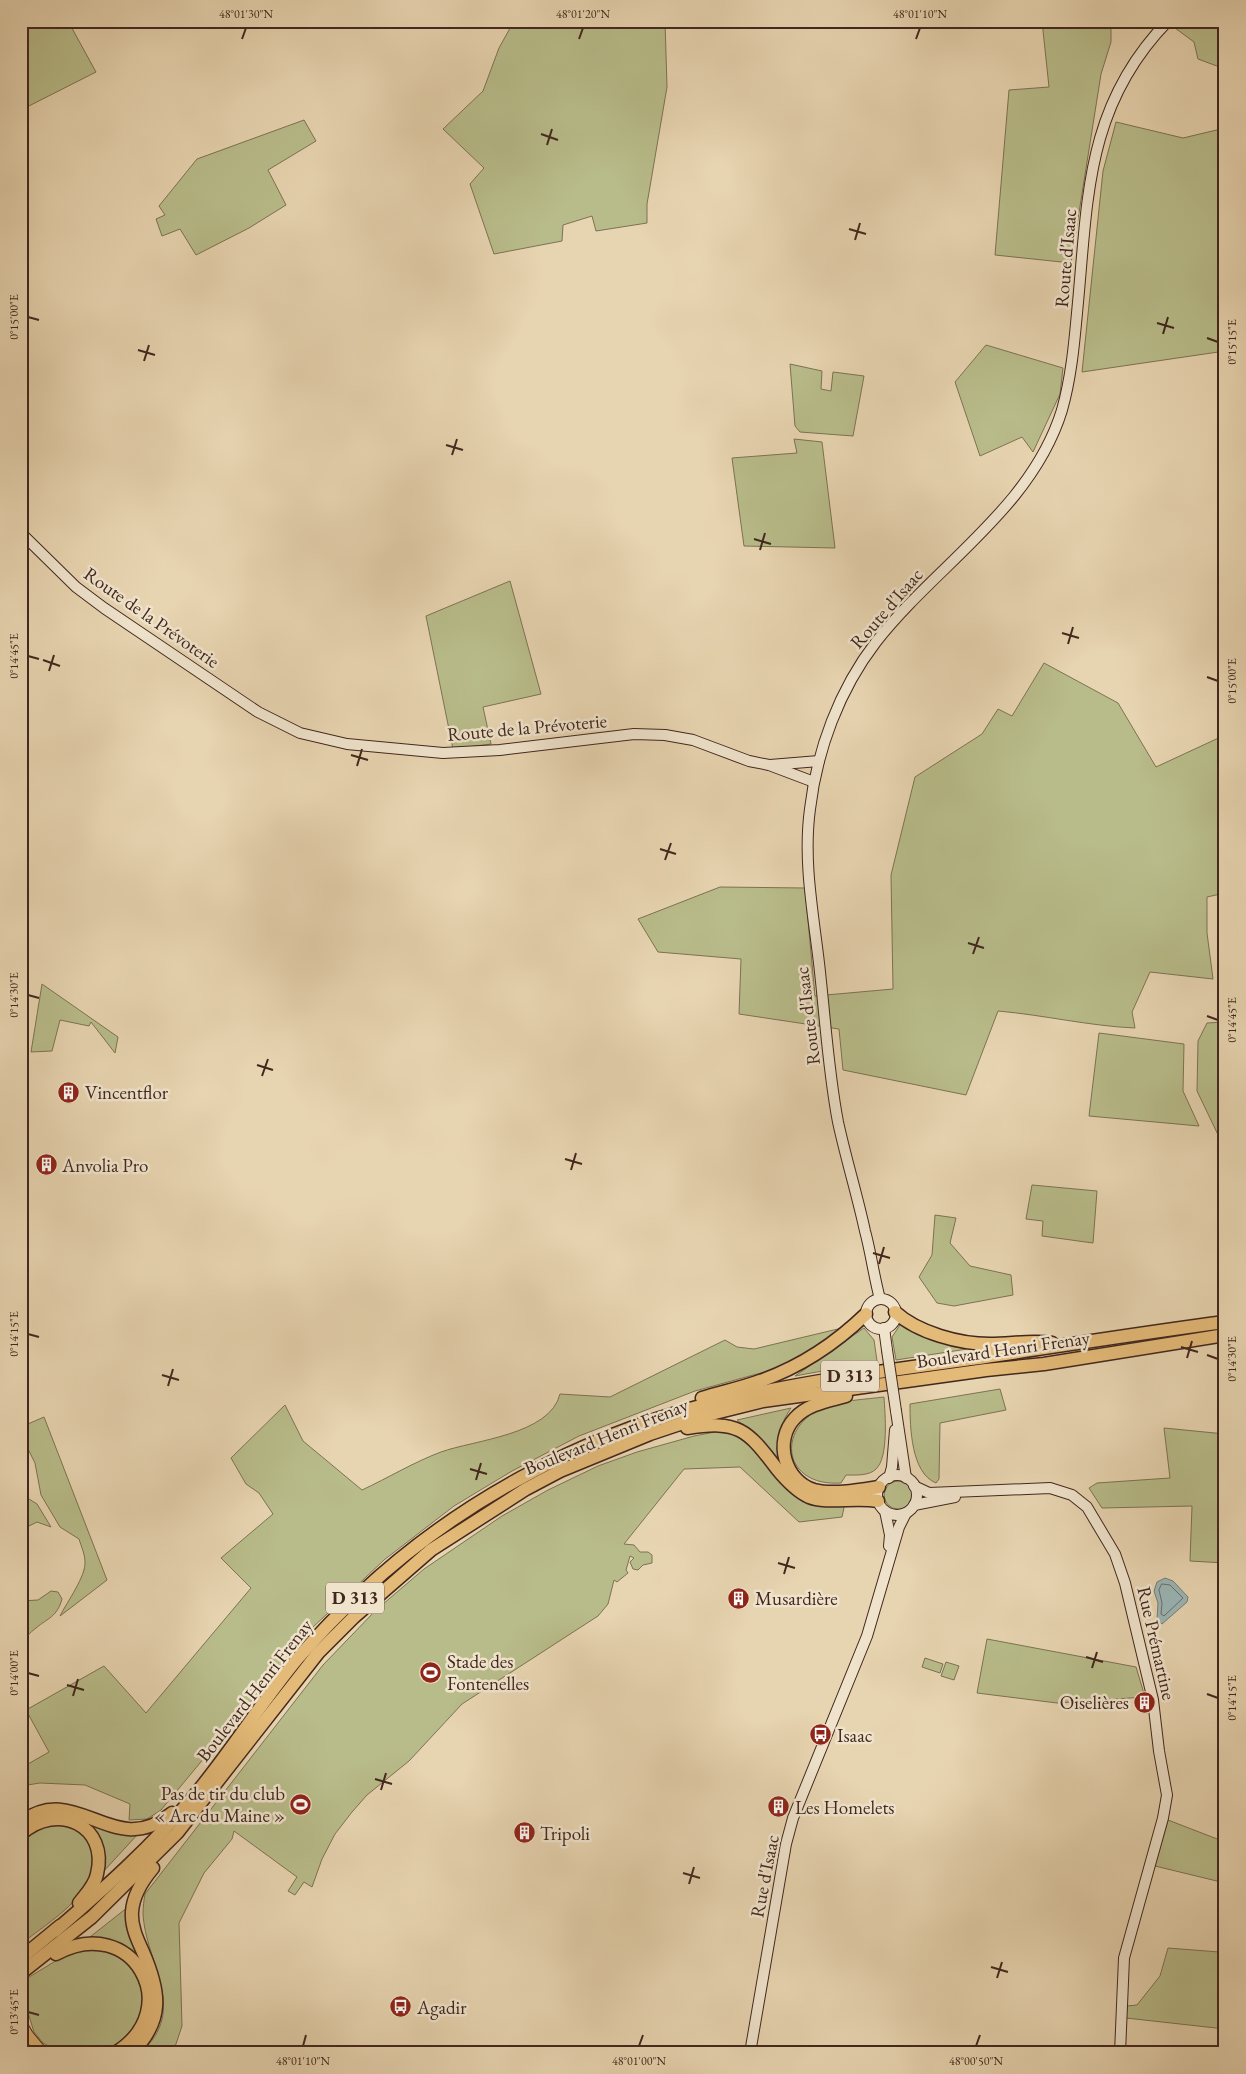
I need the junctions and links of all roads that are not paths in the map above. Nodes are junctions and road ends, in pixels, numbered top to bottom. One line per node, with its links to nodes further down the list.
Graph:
1 (1168, 21): 3 (street, Route d'Isaac)
2 (21, 533): 4 (street, Route de la Prévoterie)
3 (819, 761): 4 (street, Route de la Prévoterie); 5 (street, Route d'Isaac)
4 (770, 765): 5 (street, Route de la Prévoterie)
5 (814, 782): 6 (street, Route d'Isaac)
6 (880, 1299): 7 (street); 8 (street)
7 (896, 1312): 10 (street); 12 (highway, D 313)
8 (866, 1314): 10 (street); 15 (highway, D 313)
9 (1225, 1322): 12 (highway, Boulevard Henri Frenay / D 313)
10 (884, 1328): 14 (street, bridge)
11 (1225, 1335): 13 (highway, Boulevard Henri Frenay / D 313)
12 (1072, 1345): 15 (highway, Boulevard Henri Frenay / D 313)
13 (885, 1385): 15 (highway, Boulevard Henri Frenay / D 313); 19 (highway, D 313)
14 (896, 1411): 16 (street); 17 (street)
15 (650, 1428): 22 (highway, D 313); 25 (highway, Boulevard Henri Frenay / D 313); 26 (highway, Boulevard Henri Frenay / D 313)
16 (888, 1478): 17 (street); 19 (street)
17 (906, 1478): 18 (street)
18 (914, 1486): 20 (street, Rue Prémartine); 21 (street)
19 (879, 1488): 22 (street)
20 (980, 1492): 21 (street, Rue Prémartine); 39 (street, Rue Prémartine)
21 (914, 1505): 23 (street)
22 (882, 1506): 23 (street); 24 (street, Rue d'Isaac)
23 (906, 1513): 24 (street, Rue d'Isaac)
24 (886, 1572): 38 (street, Rue d'Isaac)
25 (196, 1794): 27 (highway); 29 (highway, Boulevard Henri Frenay / D 313)
26 (187, 1821): 31 (highway, Boulevard Henri Frenay / D 313); 37 (highway)
27 (21, 1822)
28 (21, 1834): 29 (highway)
29 (55, 1931): 30 (highway, D 313)
30 (21, 1958)
31 (21, 1974): 36 (highway)
32 (21, 2023): 35 (main road)
33 (34, 2053): 34 (main road)
34 (38, 2053)
35 (43, 2053)
36 (115, 2053)
37 (131, 2053)
38 (750, 2053)
39 (1120, 2053)

